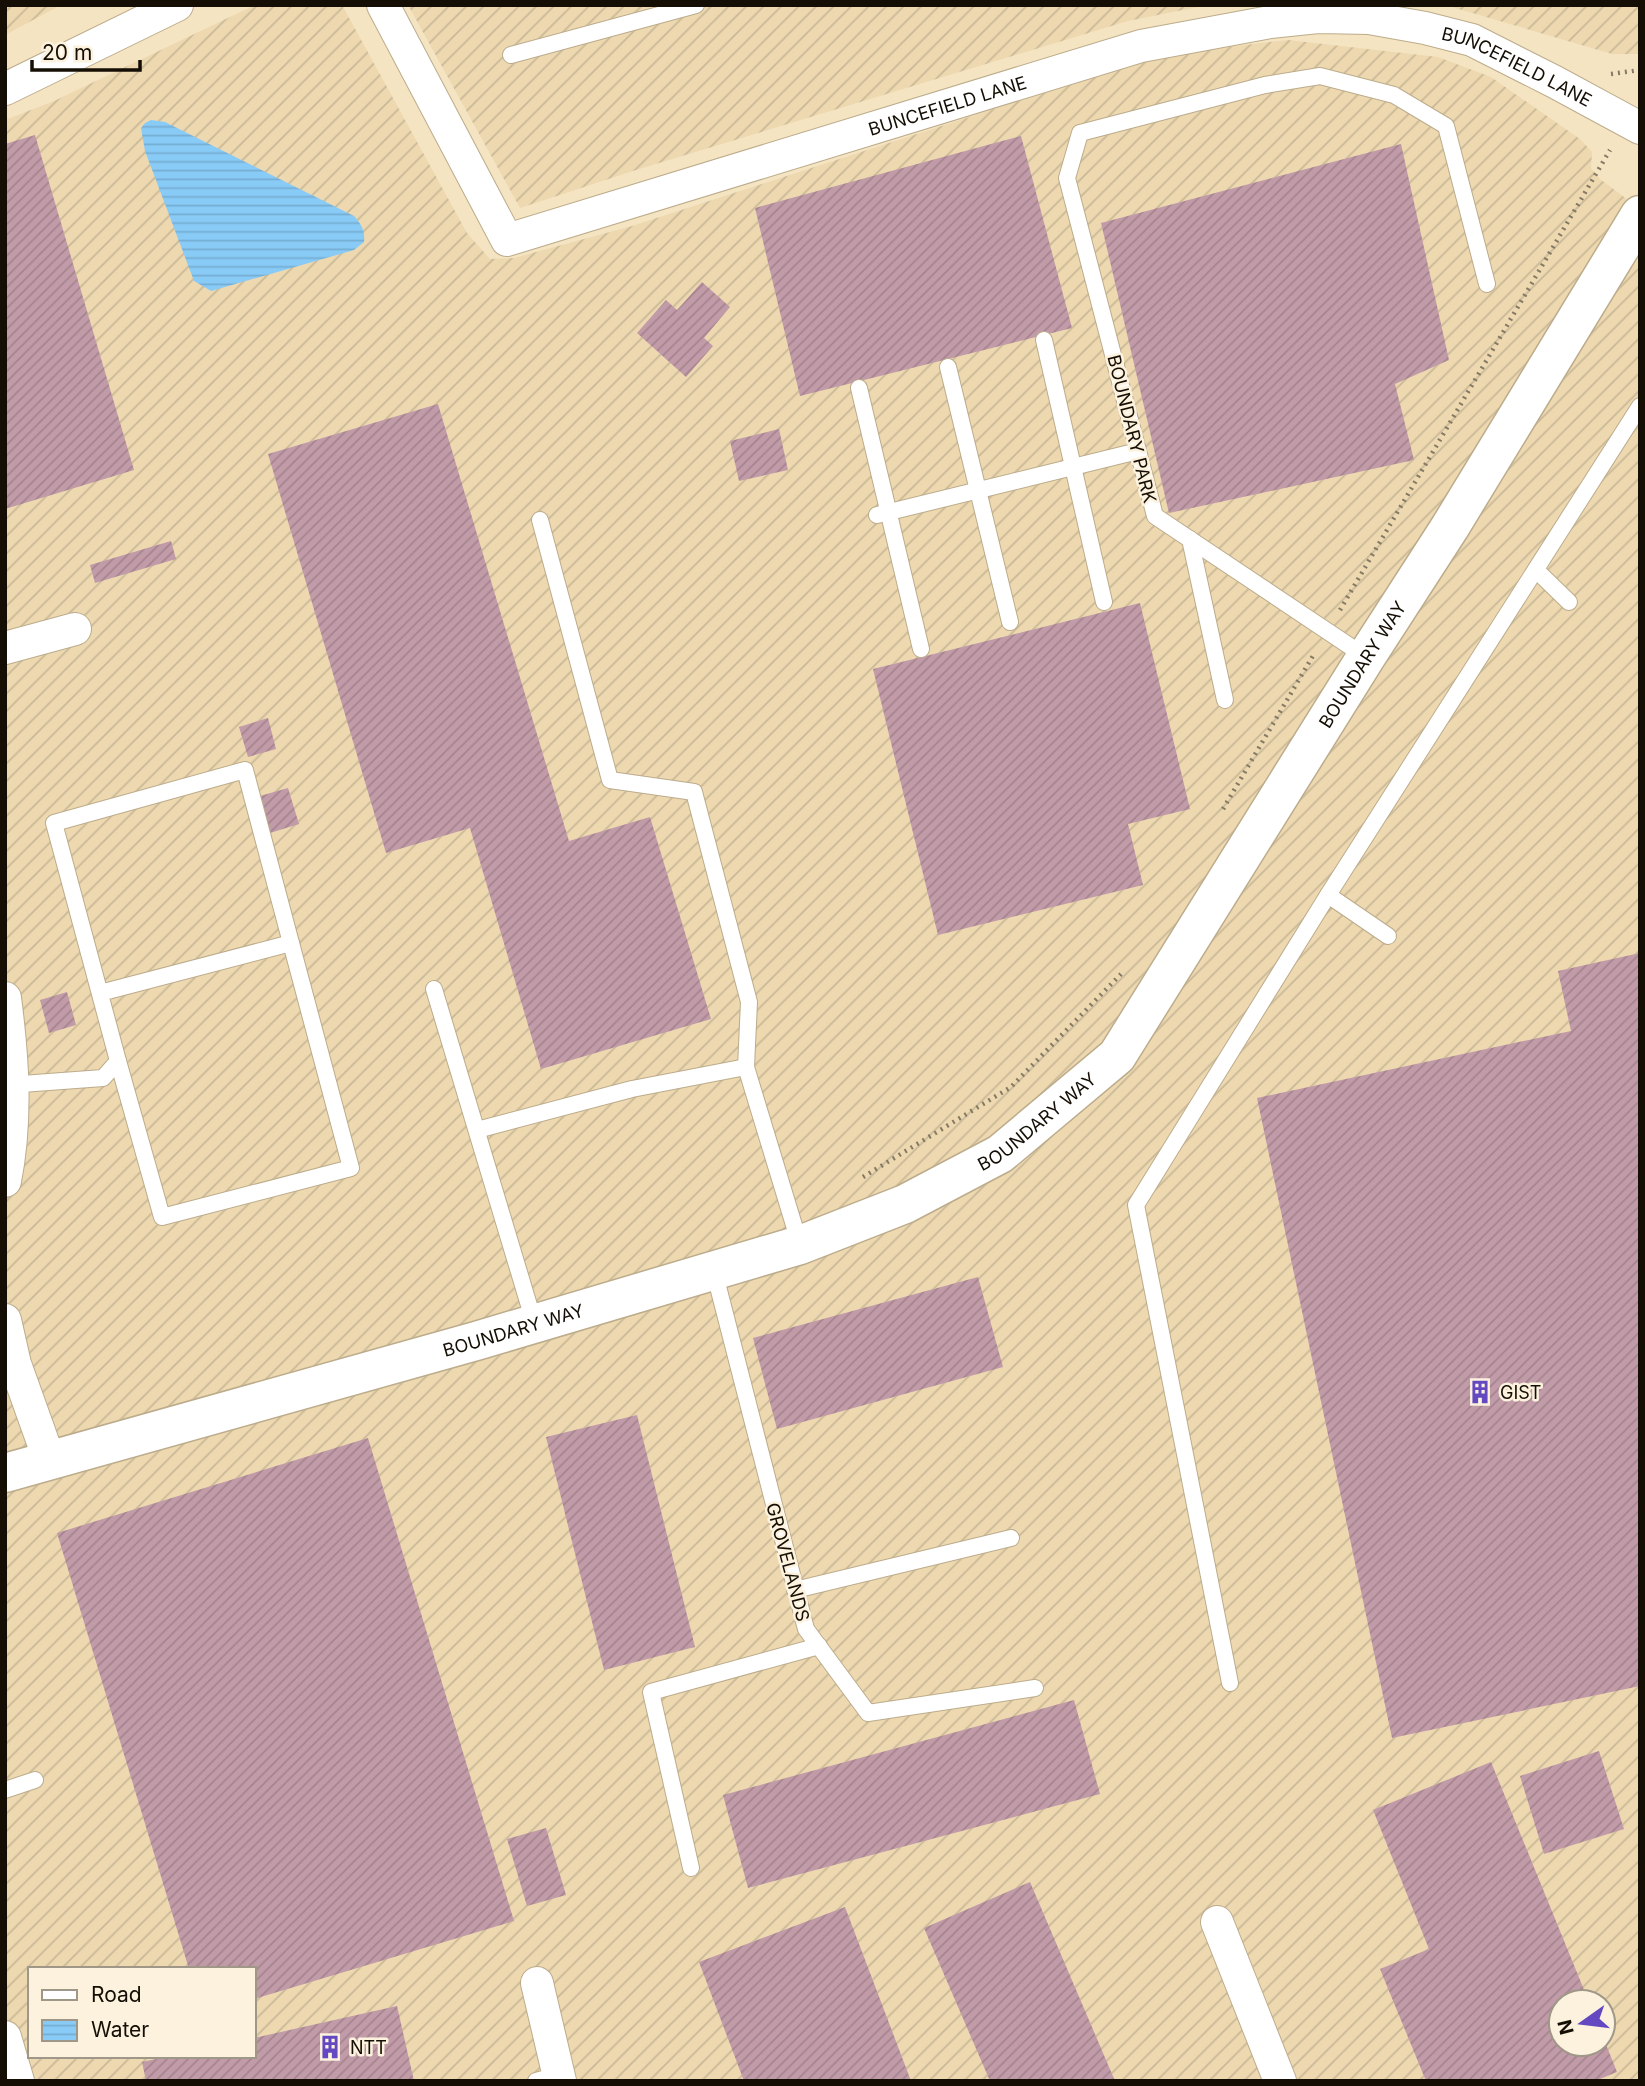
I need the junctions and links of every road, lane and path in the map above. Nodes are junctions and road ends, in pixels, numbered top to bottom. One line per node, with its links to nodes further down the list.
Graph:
1 (177, 5): 5 (street)
2 (383, 5): 6 (street, BUNCEFIELD LANE)
3 (696, 5): 4 (lane)
4 (511, 55)
5 (5, 89)
6 (1633, 125): 24 (path)
7 (1640, 215): 27 (street, BOUNDARY WAY)
8 (1487, 284): 13 (lane, BOUNDARY PARK)
9 (1044, 340): 14 (lane)
10 (948, 367): 15 (lane)
11 (859, 388): 16 (lane)
12 (1640, 406): 19 (lane)
13 (1138, 451): 14 (lane); 18 (lane, BOUNDARY PARK)
14 (1074, 467): 15 (lane); 20 (lane)
15 (977, 490): 16 (lane); 22 (lane)
16 (883, 514): 26 (lane)
17 (540, 520): 38 (lane)
18 (1190, 539): 24 (lane, BOUNDARY PARK); 28 (lane)
19 (1536, 570): 21 (lane); 30 (lane)
20 (1104, 602)
21 (1569, 602)
22 (1010, 622)
23 (75, 629): 25 (street)
24 (1328, 631): 27 (lane, BOUNDARY PARK); 29 (path)
25 (5, 648)
26 (920, 649)
27 (1366, 657): 43 (street, BOUNDARY WAY)
28 (1225, 700)
29 (1216, 820)
30 (1328, 895): 31 (lane); 52 (lane)
31 (1388, 936)
32 (291, 943): 35 (lane); 35 (lane); 37 (lane)
33 (1124, 972): 41 (path)
34 (434, 989): 40 (lane)
35 (100, 993): 37 (lane)
36 (5, 998): 39 (street)
37 (118, 1061): 39 (lane)
38 (746, 1067): 40 (lane); 43 (lane)
39 (9, 1085): 42 (street)
40 (477, 1130): 46 (lane)
41 (862, 1178)
42 (5, 1181)
43 (800, 1245): 44 (street, BOUNDARY WAY)
44 (714, 1270): 46 (street, BOUNDARY WAY); 50 (lane, GROVELANDS)
45 (5, 1320): 47 (street)
46 (534, 1322): 47 (street, BOUNDARY WAY)
47 (49, 1460): 48 (street, BOUNDARY WAY)
48 (5, 1473)
49 (1011, 1538): 50 (lane)
50 (795, 1590): 51 (lane, GROVELANDS)
51 (819, 1646): 53 (lane, GROVELANDS); 56 (lane)
52 (1230, 1683)
53 (1035, 1688)
54 (35, 1780): 55 (lane)
55 (5, 1790)
56 (691, 1868)
57 (1217, 1922): 60 (street)
58 (537, 1983): 59 (street)
59 (551, 2079)
60 (1280, 2081)

